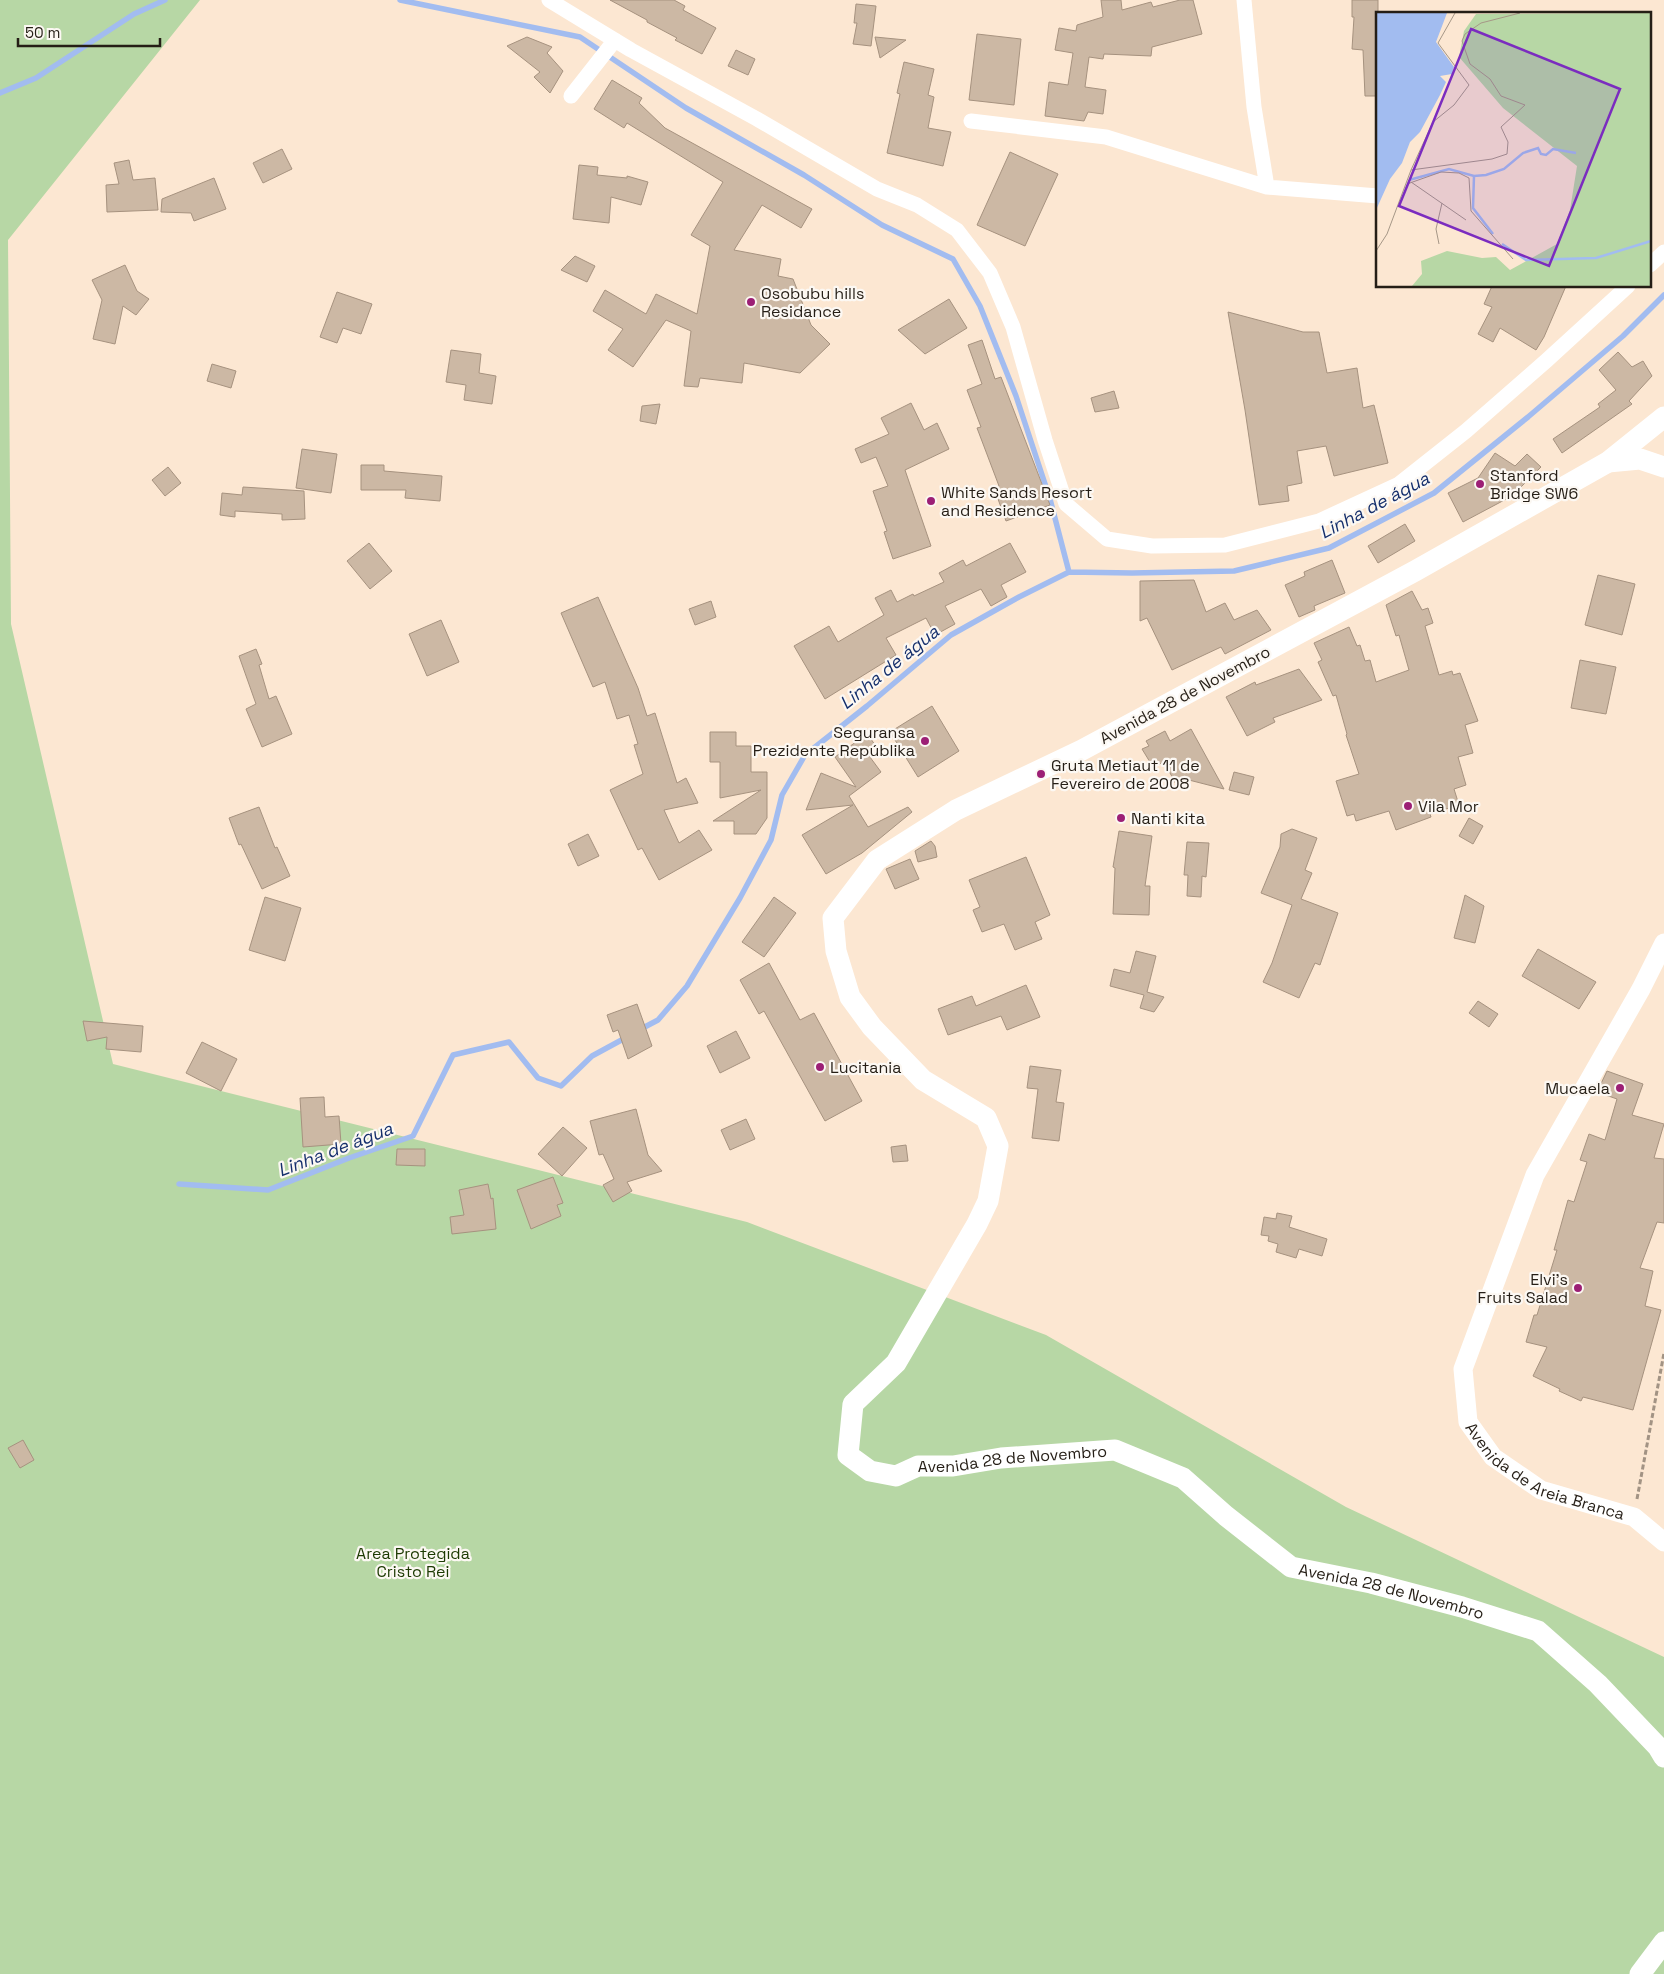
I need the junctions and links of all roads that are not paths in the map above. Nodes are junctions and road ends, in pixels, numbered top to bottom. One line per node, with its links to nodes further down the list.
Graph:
1 (549, 0): 3 (street)
2 (1244, 0): 6 (street)
3 (615, 40): 4 (street); 10 (street)
4 (570, 96)
5 (971, 121): 6 (street)
6 (1267, 187): 7 (street)
7 (1376, 196)
8 (1664, 252): 9 (street)
9 (1652, 263)
10 (1626, 288)
11 (1664, 417): 12 (main road, Avenida 28 de Novembro)
12 (1608, 462): 13 (main road); 16 (main road, Avenida 28 de Novembro)
13 (1664, 467)
14 (1664, 943): 15 (street, Avenida de Areia Branca)
15 (1664, 1542)
16 (1664, 1756)
17 (1664, 1942): 18 (main road)
18 (1640, 1974)

